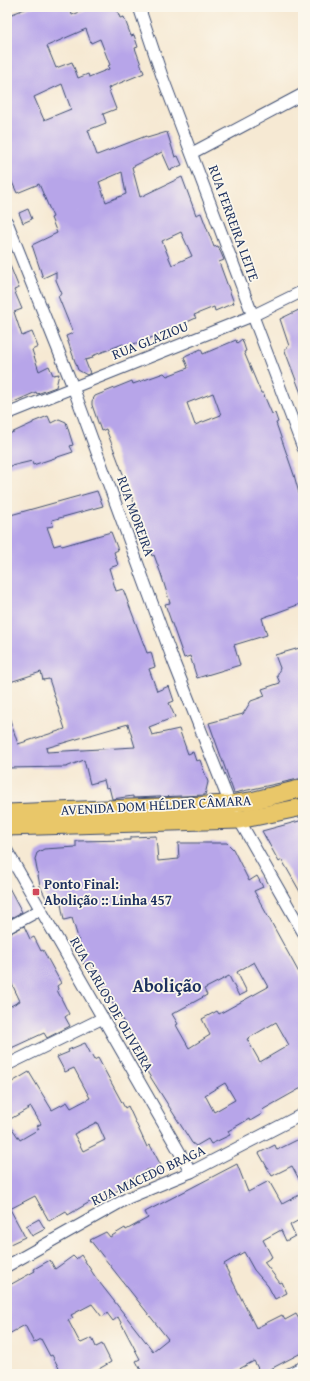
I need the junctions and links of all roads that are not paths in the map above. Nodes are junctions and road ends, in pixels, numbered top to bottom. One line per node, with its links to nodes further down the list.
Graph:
1 (139, 7): 3 (street, RUA FERREIRA LEITE)
2 (303, 94): 3 (street)
3 (192, 152): 6 (street, RUA FERREIRA LEITE)
4 (7, 222): 7 (street, RUA MOREIRA)
5 (303, 291): 6 (street, RUA GLAZIOU)
6 (252, 316): 7 (street, RUA GLAZIOU); 9 (street, RUA FERREIRA LEITE)
7 (73, 388): 8 (street, RUA GLAZIOU); 11 (street, RUA MOREIRA)
8 (7, 414)
9 (303, 448)
10 (303, 788): 11 (main road, AVENIDA DOM HÉLDER CÂMARA)
11 (230, 804): 13 (main road, AVENIDA DOM HÉLDER CÂMARA); 14 (street, RUA MOREIRA)
12 (303, 807): 14 (main road, AVENIDA DOM HÉLDER CÂMARA)
13 (7, 813)
14 (239, 820): 15 (main road, AVENIDA DOM HÉLDER CÂMARA); 19 (street, RUA MOREIRA)
15 (7, 827)
16 (7, 851): 17 (street, RUA CARLOS DE OLIVEIRA)
17 (40, 910): 18 (street); 20 (street, RUA CARLOS DE OLIVEIRA)
18 (7, 928)
19 (303, 932)
20 (103, 1018): 21 (street); 23 (street, RUA CARLOS DE OLIVEIRA)
21 (7, 1065)
22 (303, 1114): 23 (street, RUA MACEDO BRAGA)
23 (191, 1172): 24 (street, RUA MACEDO BRAGA)
24 (7, 1266)
25 (303, 1366): 26 (street)
26 (289, 1374)

